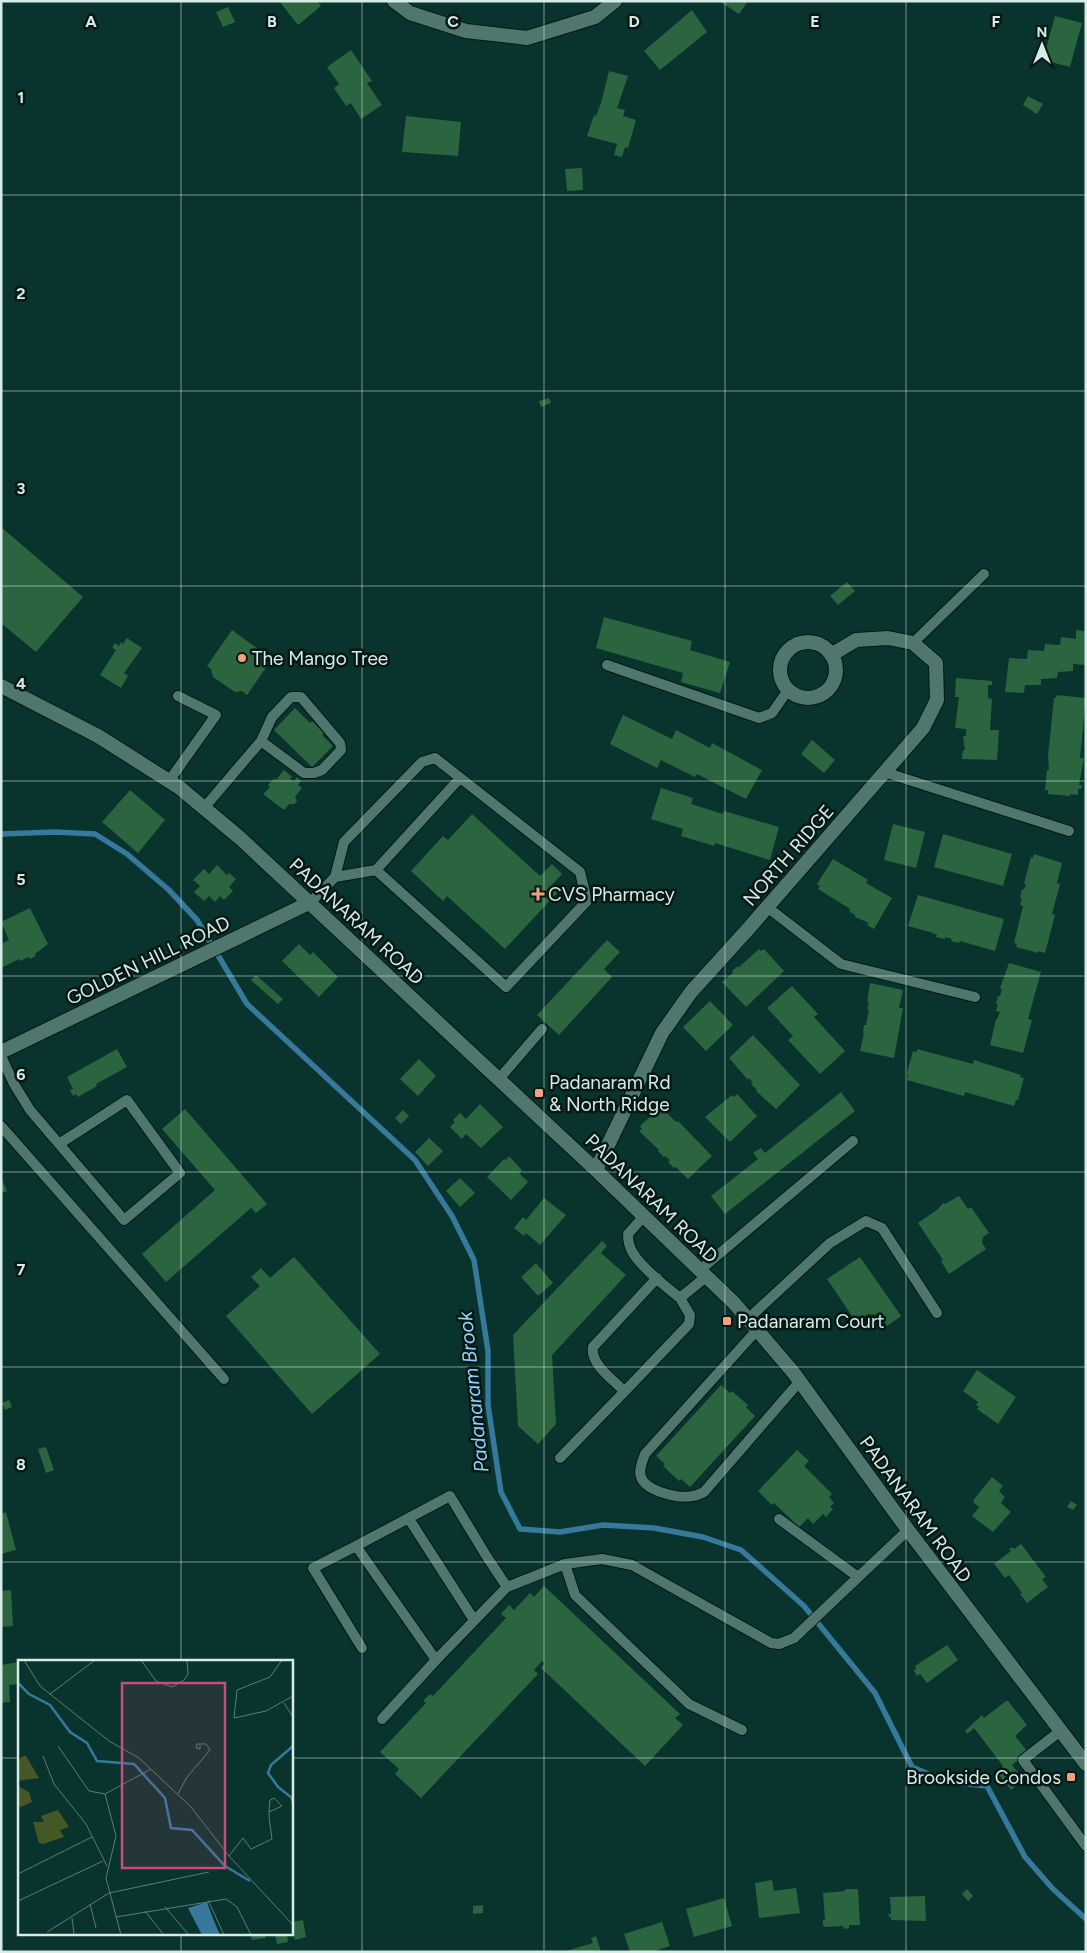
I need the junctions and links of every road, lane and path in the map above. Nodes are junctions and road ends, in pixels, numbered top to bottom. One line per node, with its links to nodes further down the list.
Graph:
1 (394, 1): 2 (main road)
2 (615, 1)
3 (984, 574): 4 (lane)
4 (913, 643): 5 (main road, NORTH RIDGE); 11 (main road, NORTH RIDGE)
5 (831, 655): 8 (main road); 8 (main road)
6 (607, 665): 8 (lane)
7 (1, 686): 13 (main road, PADANARAM ROAD)
8 (788, 690)
9 (178, 696): 13 (lane)
10 (261, 742): 10 (lane); 14 (lane)
11 (884, 772): 15 (lane); 19 (main road, NORTH RIDGE)
12 (460, 778): 16 (lane); 16 (lane); 17 (lane)
13 (169, 781): 14 (main road, PADANARAM ROAD)
14 (204, 808): 18 (main road, PADANARAM ROAD)
15 (1069, 831)
16 (376, 870): 17 (lane)
17 (335, 877): 18 (lane)
18 (311, 902): 22 (main road, GOLDEN HILL ROAD); 23 (main road, PADANARAM ROAD)
19 (767, 907): 20 (lane); 27 (main road, NORTH RIDGE)
20 (975, 998)
21 (542, 1029): 23 (lane)
22 (1, 1054): 26 (lane)
23 (499, 1079): 27 (main road, PADANARAM ROAD)
24 (1, 1126): 34 (lane)
25 (853, 1141): 29 (lane)
26 (59, 1144): 26 (lane)
27 (596, 1170): 28 (main road, PADANARAM ROAD)
28 (644, 1216): 29 (main road, PADANARAM ROAD); 30 (lane)
29 (703, 1273): 31 (lane); 33 (main road, PADANARAM ROAD)
30 (657, 1278): 31 (lane); 36 (lane)
31 (680, 1298): 36 (lane)
32 (937, 1312): 33 (lane)
33 (753, 1325): 35 (main road, PADANARAM ROAD); 35 (lane)
34 (224, 1379)
35 (800, 1381): 40 (main road, PADANARAM ROAD)
36 (626, 1390): 37 (lane)
37 (560, 1458)
38 (409, 1519): 41 (lane); 44 (lane); 45 (lane)
39 (779, 1519): 43 (lane)
40 (908, 1530): 43 (lane); 50 (main road, PADANARAM ROAD)
41 (356, 1546): 46 (lane); 47 (lane)
42 (565, 1564): 43 (lane); 44 (lane); 49 (lane)
43 (858, 1577)
44 (507, 1587): 45 (lane)
45 (474, 1620): 47 (lane)
46 (362, 1648)
47 (436, 1660): 48 (lane)
48 (382, 1719)
49 (742, 1730)
50 (1059, 1732): 51 (main road, PADANARAM ROAD); 52 (lane)
51 (1086, 1764)
52 (1086, 1846)

